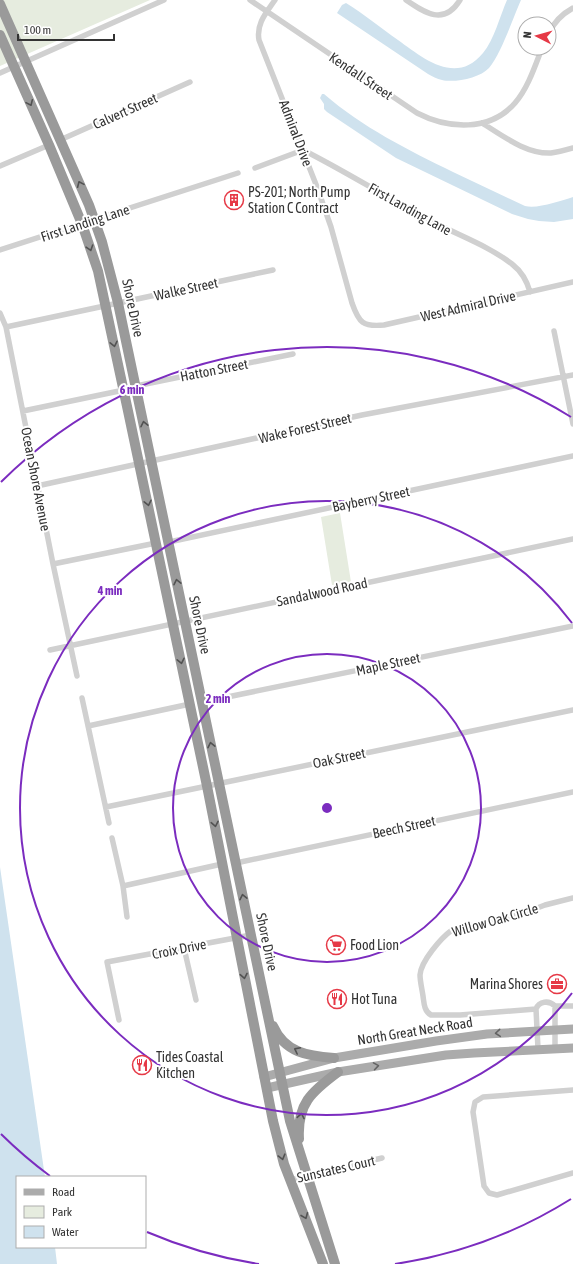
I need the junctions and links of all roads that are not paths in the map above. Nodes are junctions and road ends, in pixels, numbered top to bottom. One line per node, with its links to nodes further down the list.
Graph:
1 (164, 0): 12 (street)
2 (250, 0): 8 (street, Kendall Street)
3 (275, 0): 8 (street, Admiral Drive)
4 (406, 0): 5 (street)
5 (460, 0)
6 (0, 4): 12 (highway, Shore Drive)
7 (573, 8): 9 (street)
8 (267, 12): 16 (street, Kendall Street); 20 (street, Admiral Drive)
9 (557, 21)
10 (0, 35): 13 (highway, Shore Drive)
11 (539, 56): 16 (street, Kendall Street)
12 (26, 61): 13 (street); 17 (highway, Shore Drive)
13 (14, 67): 14 (street); 18 (highway, Shore Drive, one-way to 18)
14 (0, 73)
15 (190, 82): 17 (street, Calvert Street)
16 (482, 123): 19 (street)
17 (60, 140): 24 (highway, Shore Drive, one-way to 17)
18 (49, 145): 21 (street); 25 (highway, Shore Drive)
19 (573, 148)
20 (303, 150): 22 (street); 29 (street, First Landing Lane); 33 (street, Admiral Drive)
21 (0, 166)
22 (255, 168)
23 (238, 173): 24 (street, First Landing Lane)
24 (94, 220): 25 (street, First Landing Lane); 30 (highway, Shore Drive)
25 (82, 224): 26 (street, First Landing Lane); 31 (highway, Shore Drive, one-way to 31)
26 (0, 250)
27 (273, 270): 30 (street, Walke Street)
28 (573, 282): 29 (street, West Admiral Drive)
29 (530, 292): 33 (street, West Admiral Drive)
30 (118, 303): 31 (street, Walke Street); 39 (highway, Shore Drive)
31 (106, 306): 34 (street, Walke Street); 40 (highway, Shore Drive, one-way to 40)
32 (0, 313): 34 (street, Ocean Shore Avenue)
33 (363, 323)
34 (6, 327): 41 (street, Ocean Shore Avenue)
35 (554, 331): 38 (street)
36 (293, 354): 39 (street, Hatton Street)
37 (573, 375): 38 (street, Wake Forest Street)
38 (563, 377): 42 (street); 44 (street, Wake Forest Street)
39 (136, 386): 44 (highway, Shore Drive, one-way to 39)
40 (124, 390): 41 (street); 45 (highway, Shore Drive)
41 (23, 411): 46 (street, Ocean Shore Avenue)
42 (573, 424)
43 (573, 456): 48 (street, Bayberry Street)
44 (152, 462): 45 (street, Wake Forest Street); 48 (highway, Shore Drive)
45 (140, 465): 46 (street, Wake Forest Street); 49 (highway, Shore Drive, one-way to 49)
46 (37, 486): 50 (street, Ocean Shore Avenue)
47 (573, 539): 51 (street, Sandalwood Road)
48 (168, 542): 51 (highway, Shore Drive, one-way to 48)
49 (156, 543): 50 (street); 52 (highway, Shore Drive)
50 (53, 564): 54 (street, Ocean Shore Avenue)
51 (185, 620): 52 (street, Sandalwood Road); 58 (highway, Shore Drive)
52 (173, 623): 54 (street, Sandalwood Road); 59 (highway, Shore Drive, one-way to 59)
53 (573, 626): 58 (street, Maple Street)
54 (70, 645): 55 (street); 56 (street, Ocean Shore Avenue)
55 (50, 650)
56 (77, 676)
57 (82, 698): 61 (street)
58 (202, 702): 62 (highway, Shore Drive, one-way to 58)
59 (190, 704): 61 (street); 63 (highway, Shore Drive)
60 (573, 710): 62 (street, Oak Street)
61 (88, 726): 65 (street)
62 (219, 783): 63 (street, Oak Street); 68 (highway, Shore Drive)
63 (207, 786): 65 (street, Oak Street); 69 (highway, Shore Drive, one-way to 69)
64 (573, 792): 68 (street, Beech Street)
65 (106, 807): 66 (street)
66 (109, 823)
67 (112, 838): 70 (street)
68 (236, 863): 73 (highway, Shore Drive, one-way to 68)
69 (222, 864): 70 (street); 74 (highway, Shore Drive)
70 (123, 886): 72 (street)
71 (573, 898): 79 (street, Willow Oak Circle)
72 (127, 917)
73 (251, 935): 74 (street, Croix Drive); 80 (highway, Shore Drive)
74 (236, 938): 75 (street, Croix Drive); 91 (highway, Shore Drive, one-way to 91)
75 (184, 948): 76 (street); 81 (street, Croix Drive)
76 (196, 1000)
77 (555, 1006): 78 (street, Willow Oak Circle); 79 (street, Willow Oak Circle); 82 (street)
78 (573, 1006)
79 (536, 1009): 84 (street)
80 (267, 1012): 88 (highway, one-way to 80); 89 (highway, Shore Drive)
81 (118, 1020)
82 (556, 1029): 83 (main road, North Great Neck Road); 84 (main road, North Great Neck Road); 85 (street)
83 (573, 1029)
84 (537, 1030): 87 (street); 88 (main road, North Great Neck Road, one-way to 88)
85 (555, 1048): 86 (main road, North Great Neck Road); 87 (main road, North Great Neck Road)
86 (573, 1048)
87 (538, 1049): 90 (main road, North Great Neck Road, one-way to 87)
88 (334, 1058): 89 (main road, North Great Neck Road)
89 (280, 1072): 91 (main road, North Great Neck Road); 92 (highway, Shore Drive)
90 (338, 1072): 92 (main road, North Great Neck Road); 95 (highway, one-way to 90)
91 (264, 1077): 93 (highway, Shore Drive)
92 (282, 1084): 93 (main road, North Great Neck Road); 95 (highway, Shore Drive)
93 (266, 1088): 99 (highway, Shore Drive, one-way to 99)
94 (573, 1090): 97 (street)
95 (300, 1155): 98 (highway, Shore Drive)
96 (382, 1158): 98 (street, Sunstates Court)
97 (573, 1173)
98 (306, 1175): 99 (street, Sunstates Court); 101 (highway, Shore Drive)
99 (290, 1180): 100 (highway, Shore Drive, one-way to 100)
100 (322, 1264)
101 (335, 1264)

